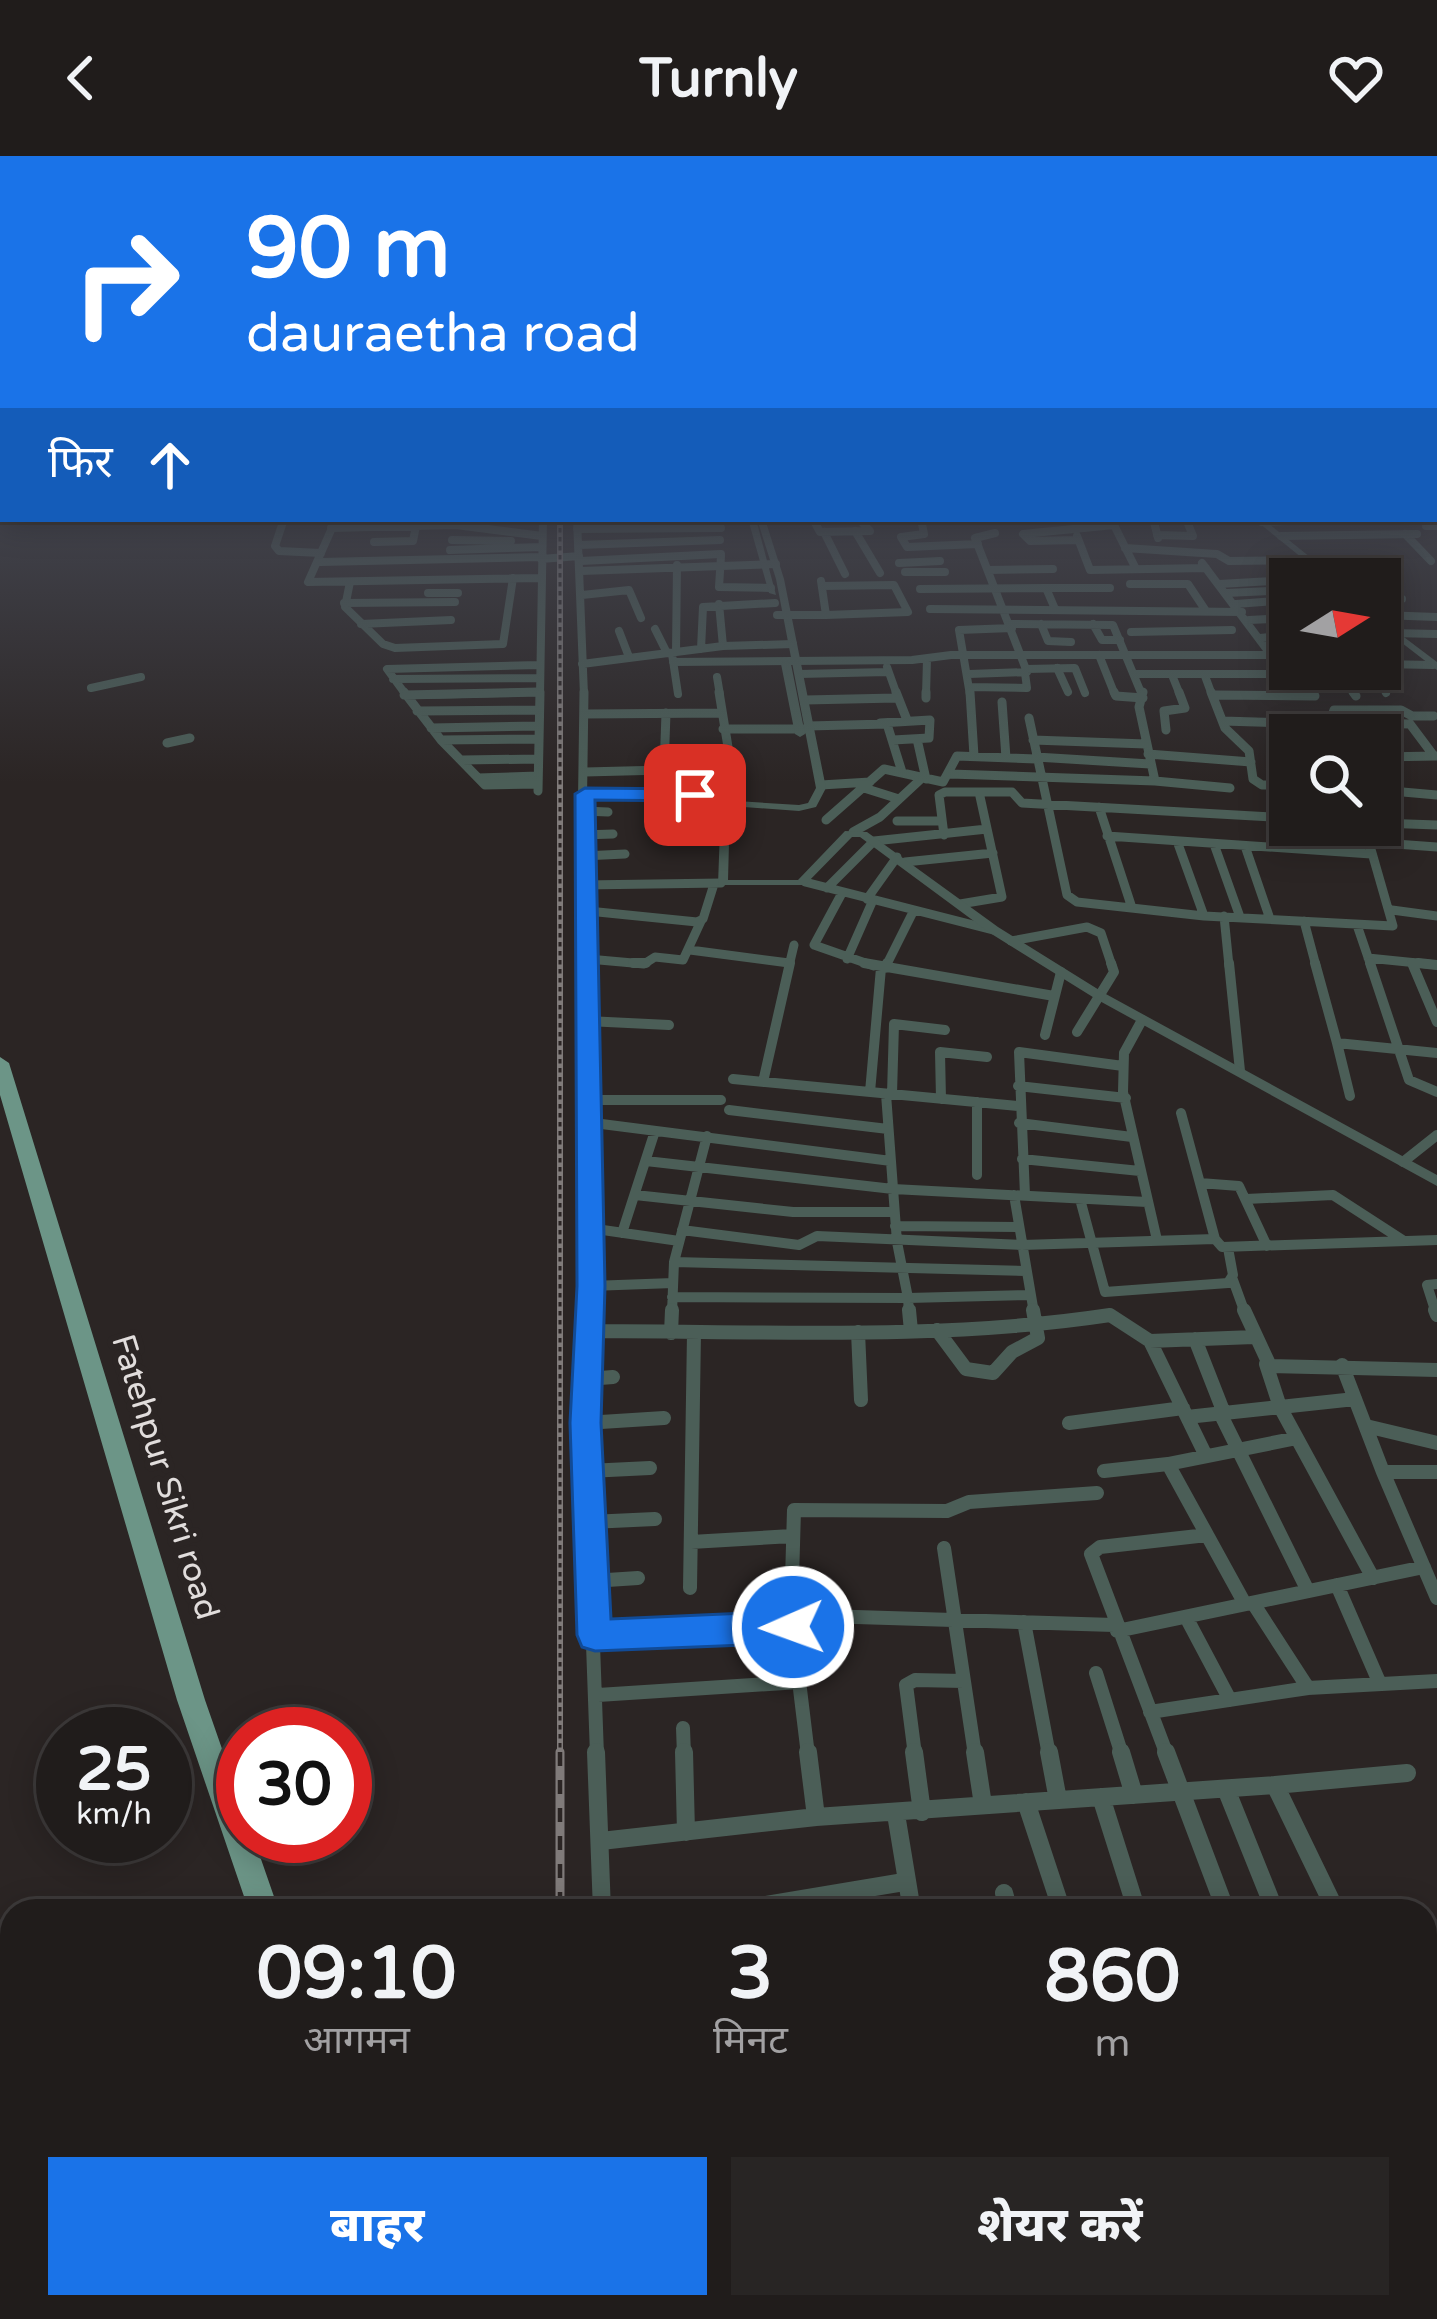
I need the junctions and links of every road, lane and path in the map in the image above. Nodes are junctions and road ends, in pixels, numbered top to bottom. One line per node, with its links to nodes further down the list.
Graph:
1 (431, 580): 35 (street)
2 (309, 581): 17 (street)
3 (393, 581): 17 (street)
4 (461, 581): 34 (street)
5 (513, 581): 73 (street)
6 (540, 581): 90 (street)
7 (581, 581): 33 (street)
8 (618, 581): 29 (street)
9 (676, 581): 77 (street)
10 (721, 581): 24 (street)
11 (772, 581): 24 (street)
12 (774, 581): 42 (street)
13 (948, 581): 28 (street)
14 (993, 581): 25 (street)
15 (1129, 581): 20 (street)
16 (1217, 581): 22 (street)
17 (350, 582): 36 (street)
18 (1264, 582): 19 (street); 22 (street); 30 (street)
19 (1269, 582)
20 (1130, 584): 21 (street); 43 (street)
21 (1162, 584): 44 (street); 45 (street)
22 (1219, 584): 32 (street)
23 (1110, 587): 26 (street)
24 (772, 588): 42 (street)
25 (996, 588): 26 (street); 28 (street); 40 (street)
26 (1046, 588): 41 (street)
27 (920, 589): 28 (street)
28 (951, 589)
29 (621, 590): 33 (street); 50 (street)
30 (1269, 590)
31 (1269, 591): 32 (street)
32 (1226, 593): 46 (street)
33 (582, 595): 91 (street)
34 (457, 597): 35 (street); 51 (street)
35 (427, 598): 36 (street)
36 (344, 603): 53 (street)
37 (719, 604): 42 (street); 74 (street); 75 (street)
38 (1269, 604): 46 (street)
39 (930, 609): 40 (street)
40 (1006, 609): 41 (street); 57 (street)
41 (1055, 609): 43 (street)
42 (780, 611): 47 (street); 72 (street)
43 (1137, 611): 44 (street); 64 (street)
44 (1172, 611): 45 (street)
45 (1206, 611): 46 (street)
46 (1242, 612): 48 (street); 68 (street)
47 (826, 615): 47 (street)
48 (1269, 615)
49 (1437, 617): 52 (street)
50 (641, 618)
51 (451, 620): 53 (street); 73 (street)
52 (1401, 622)
53 (361, 624): 73 (street)
54 (1041, 624): 55 (street); 57 (street); 71 (street)
55 (1064, 624): 56 (street); 71 (street)
56 (1093, 624): 70 (street); 70 (street)
57 (1011, 626): 78 (street); 79 (street)
58 (1401, 628): 66 (street)
59 (656, 629): 77 (street)
60 (1232, 630): 62 (street)
61 (619, 631): 86 (street)
62 (1209, 631): 65 (street); 84 (street)
63 (1131, 632): 64 (street)
64 (1145, 632): 65 (street)
65 (1165, 632): 83 (street)
66 (1437, 634)
67 (1269, 637): 68 (street)
68 (1260, 638): 76 (street)
69 (1401, 639): 92 (street)
70 (1120, 640): 82 (street)
71 (1071, 642): 80 (street)
72 (788, 644): 74 (street); 87 (street)
73 (448, 646)
74 (722, 646): 75 (street)
75 (701, 649): 77 (street)
76 (1269, 653)
77 (672, 655): 86 (street); 87 (street); 117 (street)
78 (967, 655): 79 (street); 89 (street); 98 (street)
79 (1022, 655): 80 (street); 95 (street)
80 (1077, 655): 81 (street)
81 (1099, 655): 82 (street); 123 (street)
82 (1126, 655): 83 (street); 99 (street)
83 (1176, 655): 84 (street); 101 (street)
84 (1223, 655): 85 (street)
85 (1269, 655)
86 (629, 657): 91 (street)
87 (790, 659): 88 (street); 97 (street); 141 (street)
88 (886, 659): 89 (street); 96 (street)
89 (927, 659): 122 (street)
90 (538, 664): 106 (street); 107 (street)
91 (582, 664): 131 (street)
92 (1435, 666): 94 (street)
93 (1058, 668): 95 (street); 114 (street); 115 (street)
94 (1401, 668)
95 (1026, 671): 98 (street); 108 (street)
96 (888, 672): 97 (street); 121 (street)
97 (799, 674): 124 (street)
98 (969, 674): 108 (street)
99 (1135, 674): 100 (street); 123 (street)
100 (1172, 675): 101 (street); 143 (street)
101 (1185, 675): 104 (street)
102 (1269, 675): 104 (street)
103 (717, 676): 129 (street)
104 (1205, 676): 119 (street)
105 (141, 677): 109 (street)
106 (538, 678): 107 (street); 113 (street)
107 (393, 679): 118 (street)
108 (969, 687): 152 (street)
109 (91, 688)
110 (1312, 690): 119 (street)
111 (1352, 690): 120 (street)
112 (1385, 690): 116 (street)
113 (538, 692): 118 (street); 126 (street)
114 (1068, 692)
115 (1085, 693)
116 (1386, 693)
117 (678, 694)
118 (404, 695): 128 (street)
119 (1216, 695): 136 (street)
120 (1356, 696)
121 (896, 698): 124 (street); 135 (street)
122 (926, 698)
123 (1143, 698): 151 (street)
124 (805, 700): 141 (street)
125 (1002, 702): 155 (street)
126 (538, 710): 128 (street); 139 (street)
127 (1369, 710): 132 (street); 134 (street); 136 (street)
128 (417, 712): 140 (street)
129 (720, 712): 130 (street); 142 (street)
130 (666, 713): 131 (street); 160 (street)
131 (585, 714): 160 (street)
132 (1371, 714)
133 (1028, 718): 149 (street)
134 (1436, 718)
135 (907, 720): 137 (street); 146 (street)
136 (1223, 721): 159 (street)
137 (880, 723): 141 (street); 148 (street)
138 (1401, 724): 153 (street)
139 (538, 726): 140 (street); 145 (street)
140 (431, 728): 147 (street)
141 (806, 728): 142 (street); 169 (street)
142 (723, 729): 176 (street)
143 (1166, 730)
144 (190, 737): 150 (street)
145 (538, 739): 147 (street); 157 (street)
146 (917, 739): 148 (street); 164 (street)
147 (441, 740): 158 (street)
148 (893, 740): 161 (street)
149 (1033, 740): 151 (street); 156 (street)
150 (167, 743)
151 (1148, 754): 156 (street); 159 (street); 165 (street)
152 (974, 756): 155 (street); 162 (street)
153 (1436, 756): 154 (street)
154 (1401, 757)
155 (1006, 758): 156 (street)
156 (1036, 758): 163 (street)
157 (538, 759): 158 (street); 158 (street)
158 (461, 760)
159 (1251, 762): 166 (street)
160 (585, 772): 172 (street)
161 (902, 772): 164 (street); 167 (street)
162 (950, 774): 163 (street); 164 (street)
163 (1039, 776): 165 (street); 177 (street)
164 (924, 778): 175 (street)
165 (1155, 781): 168 (street)
166 (1269, 784)
167 (867, 785): 169 (street); 175 (street); 182 (street)
168 (1230, 788)
169 (819, 789): 176 (street)
170 (979, 792): 177 (street); 184 (street); 187 (street)
171 (1401, 792): 174 (street)
172 (585, 794): 173 (street); 179 (street)
173 (695, 795)
174 (1437, 795)
175 (899, 799): 188 (street)
176 (737, 802): 204 (street)
177 (1044, 802): 178 (street); 211 (street)
178 (1099, 807): 181 (street); 192 (street)
179 (583, 811): 180 (street); 190 (street)
180 (608, 812)
181 (1269, 817)
182 (826, 820)
183 (897, 821): 184 (street)
184 (941, 821): 191 (street)
185 (1401, 824): 186 (street)
186 (1433, 825): 197 (street)
187 (987, 829): 191 (street); 200 (street)
188 (853, 832): 193 (street); 203 (street)
189 (614, 834): 190 (street)
190 (582, 835): 201 (street)
191 (944, 835): 193 (street)
192 (1107, 836): 194 (street); 211 (street)
193 (874, 841): 202 (street); 207 (street)
194 (1177, 842): 195 (street); 216 (street)
195 (1214, 844): 196 (street); 219 (street)
196 (1245, 846): 198 (street); 220 (street)
197 (1437, 846): 198 (street)
198 (1370, 848): 213 (street)
199 (625, 854): 201 (street)
200 (993, 854): 202 (street); 210 (street)
201 (583, 856): 205 (street)
202 (901, 860): 209 (street); 210 (street)
203 (805, 882): 204 (street); 207 (street)
204 (718, 883): 206 (street); 221 (street)
205 (584, 885): 206 (street); 214 (street)
206 (642, 885): 215 (street)
207 (827, 888): 208 (street)
208 (842, 893): 209 (street); 230 (street)
209 (870, 900): 212 (street); 230 (street)
210 (960, 904): 224 (street)
211 (1132, 908): 216 (street)
212 (914, 910): 224 (street); 234 (street)
213 (1392, 910): 218 (street); 223 (street)
214 (588, 911): 215 (street); 229 (street)
215 (630, 915): 221 (street)
216 (1204, 916): 217 (street)
217 (1224, 916): 219 (street); 251 (street)
218 (1437, 916)
219 (1240, 917): 220 (street)
220 (1270, 919): 222 (street)
221 (700, 921): 227 (street)
222 (1304, 921): 223 (street); 245 (street)
223 (1358, 925): 228 (street)
224 (994, 930): 225 (street)
225 (1011, 941): 235 (street); 237 (street)
226 (794, 945): 232 (street)
227 (690, 950): 229 (street); 232 (street)
228 (1368, 958): 231 (street); 246 (street)
229 (588, 959): 239 (street)
230 (847, 959): 234 (street)
231 (1412, 963): 233 (street); 240 (street)
232 (789, 964): 253 (street)
233 (1437, 965)
234 (883, 968): 236 (street); 255 (street)
235 (1061, 972): 236 (street); 237 (street)
236 (1054, 996): 244 (street)
237 (1100, 996): 238 (street); 243 (street)
238 (1142, 1019): 250 (street); 251 (street)
239 (587, 1021): 241 (street); 261 (street)
240 (1437, 1022)
241 (669, 1024)
242 (945, 1030): 257 (street)
243 (1077, 1032)
244 (1045, 1035)
245 (1336, 1043): 246 (street); 258 (street)
246 (1398, 1049): 247 (street); 256 (street)
247 (1437, 1053)
248 (987, 1057): 260 (street)
249 (0, 1063): 395 (main road, Fatehpur Sikri road)
250 (1123, 1066): 254 (street); 259 (street)
251 (1240, 1071): 275 (street)
252 (733, 1079): 253 (street)
253 (764, 1082): 255 (street)
254 (1018, 1086): 259 (street); 263 (street)
255 (870, 1092): 257 (street)
256 (1437, 1092)
257 (889, 1094): 260 (street); 267 (street)
258 (1350, 1096)
259 (1126, 1098): 271 (street)
260 (941, 1099): 262 (street)
261 (586, 1100): 265 (street); 267 (street)
262 (977, 1102): 263 (street); 278 (street)
263 (1018, 1106): 266 (street)
264 (1181, 1113): 280 (street)
265 (586, 1122): 268 (street); 290 (street)
266 (1019, 1123): 271 (street); 272 (street)
267 (889, 1129): 274 (street)
268 (656, 1131): 270 (street); 273 (street)
269 (1437, 1135): 275 (street)
270 (707, 1136): 274 (street); 276 (street)
271 (1132, 1137): 277 (street)
272 (1022, 1159): 277 (street); 283 (street)
273 (646, 1161): 276 (street); 282 (street)
274 (891, 1161): 281 (street)
275 (1403, 1162): 279 (street)
276 (699, 1167): 281 (street); 286 (street)
277 (1140, 1171): 287 (street)
278 (977, 1175)
279 (1437, 1181)
280 (1200, 1183): 285 (street); 293 (street)
281 (893, 1189): 283 (street); 288 (street)
282 (634, 1195): 286 (street); 291 (street)
283 (1020, 1195): 284 (street); 289 (street)
284 (1080, 1199): 287 (street); 297 (street)
285 (1246, 1199): 296 (street); 300 (street)
286 (690, 1200): 288 (street); 292 (street)
287 (1148, 1202): 294 (street)
288 (895, 1219): 289 (street); 298 (street)
289 (1019, 1227): 299 (street)
290 (589, 1228): 291 (street); 307 (street)
291 (622, 1233): 292 (street)
292 (681, 1235): 298 (street); 302 (street)
293 (1215, 1239): 294 (street); 301 (street)
294 (1157, 1240): 297 (street)
295 (1437, 1240): 296 (street)
296 (1404, 1241): 300 (street)
297 (1089, 1242): 299 (street); 305 (street)
298 (897, 1243): 299 (street); 303 (street)
299 (1022, 1245): 304 (street)
300 (1267, 1246): 301 (street)
301 (1228, 1248): 305 (street)
302 (674, 1262): 303 (street); 308 (street)
303 (903, 1270): 304 (street); 310 (street)
304 (1025, 1271): 309 (street)
305 (1232, 1280): 319 (street)
306 (1437, 1284): 311 (street)
307 (591, 1286): 308 (street); 314 (street)
308 (673, 1290): 310 (street); 317 (street)
309 (1030, 1295): 310 (street); 312 (street)
310 (908, 1298): 315 (street)
311 (1437, 1316)
312 (1038, 1326): 313 (street); 313 (street); 321 (street)
313 (937, 1330): 315 (street)
314 (588, 1331): 317 (street); 324 (street)
315 (911, 1331): 316 (street)
316 (858, 1332): 318 (street); 328 (street)
317 (670, 1333): 318 (street)
318 (694, 1333): 351 (street)
319 (1254, 1336): 320 (street); 322 (street)
320 (1195, 1340): 321 (street); 331 (street)
321 (1150, 1341): 330 (street)
322 (1266, 1364): 323 (street); 329 (street)
323 (1342, 1365): 325 (street); 327 (street)
324 (587, 1370): 326 (street); 333 (street)
325 (1436, 1374)
326 (613, 1377)
327 (1354, 1399): 329 (street); 335 (street)
328 (861, 1400)
329 (1280, 1407): 331 (street); 336 (street)
330 (1185, 1413): 331 (street); 334 (street); 339 (street)
331 (1222, 1413): 338 (street)
332 (664, 1418): 333 (street)
333 (585, 1423): 342 (street)
334 (1070, 1423)
335 (1366, 1426): 337 (street); 344 (street)
336 (1297, 1438): 338 (street); 357 (street)
337 (1437, 1444)
338 (1237, 1448): 339 (street); 361 (street)
339 (1206, 1456): 340 (street)
340 (1168, 1464): 343 (street); 349 (street)
341 (650, 1468): 342 (street)
342 (588, 1471): 348 (street)
343 (1104, 1471)
344 (1383, 1472): 345 (street); 354 (street)
345 (1437, 1472)
346 (1097, 1493): 350 (street)
347 (655, 1520): 348 (street)
348 (590, 1522): 358 (street)
349 (1207, 1534): 363 (street); 368 (street)
350 (792, 1535): 351 (street); 366 (street)
351 (691, 1542): 360 (street)
352 (944, 1548): 365 (street)
353 (1437, 1549): 354 (street)
354 (1417, 1550): 355 (street)
355 (1424, 1567): 357 (street); 362 (street)
356 (638, 1578): 358 (street)
357 (1372, 1578): 359 (street)
358 (592, 1581): 369 (street)
359 (1337, 1585): 361 (street); 374 (street)
360 (690, 1588)
361 (1308, 1591): 363 (street)
362 (1437, 1598)
363 (1249, 1603): 364 (street); 375 (street)
364 (1186, 1616): 368 (street); 377 (street)
365 (955, 1620): 366 (street); 367 (street); 371 (street)
366 (792, 1621): 369 (street); 373 (street)
367 (1024, 1622): 368 (street); 386 (street)
368 (1116, 1628): 378 (street)
369 (595, 1635): 376 (street)
370 (1096, 1672): 384 (street)
371 (964, 1681): 388 (street); 389 (street)
372 (1437, 1681): 374 (street)
373 (800, 1682): 376 (street); 391 (street)
374 (1381, 1684): 375 (street)
375 (1308, 1688): 377 (street)
376 (598, 1695): 393 (street)
377 (1230, 1700): 378 (street)
378 (1150, 1712): 383 (street)
379 (682, 1729): 392 (street)
380 (1406, 1773): 381 (street)
381 (1274, 1784): 382 (street); 403 (street)
382 (1226, 1789): 383 (street); 402 (street)
383 (1183, 1792): 384 (street); 401 (street)
384 (1134, 1795): 385 (street)
385 (1101, 1798): 386 (street); 400 (street)
386 (1058, 1800): 387 (street)
387 (1026, 1802): 388 (street); 399 (street)
388 (983, 1805): 389 (street)
389 (922, 1812): 390 (street)
390 (896, 1814): 391 (street); 394 (street)
391 (816, 1817): 392 (street)
392 (686, 1832): 393 (street)
393 (601, 1841): 396 (street)
394 (904, 1882): 397 (street); 398 (street)
395 (260, 1899)
396 (602, 1899)
397 (816, 1899)
398 (909, 1899)
399 (1058, 1899)
400 (1133, 1899)
401 (1222, 1899)
402 (1270, 1899)
403 (1330, 1899)

